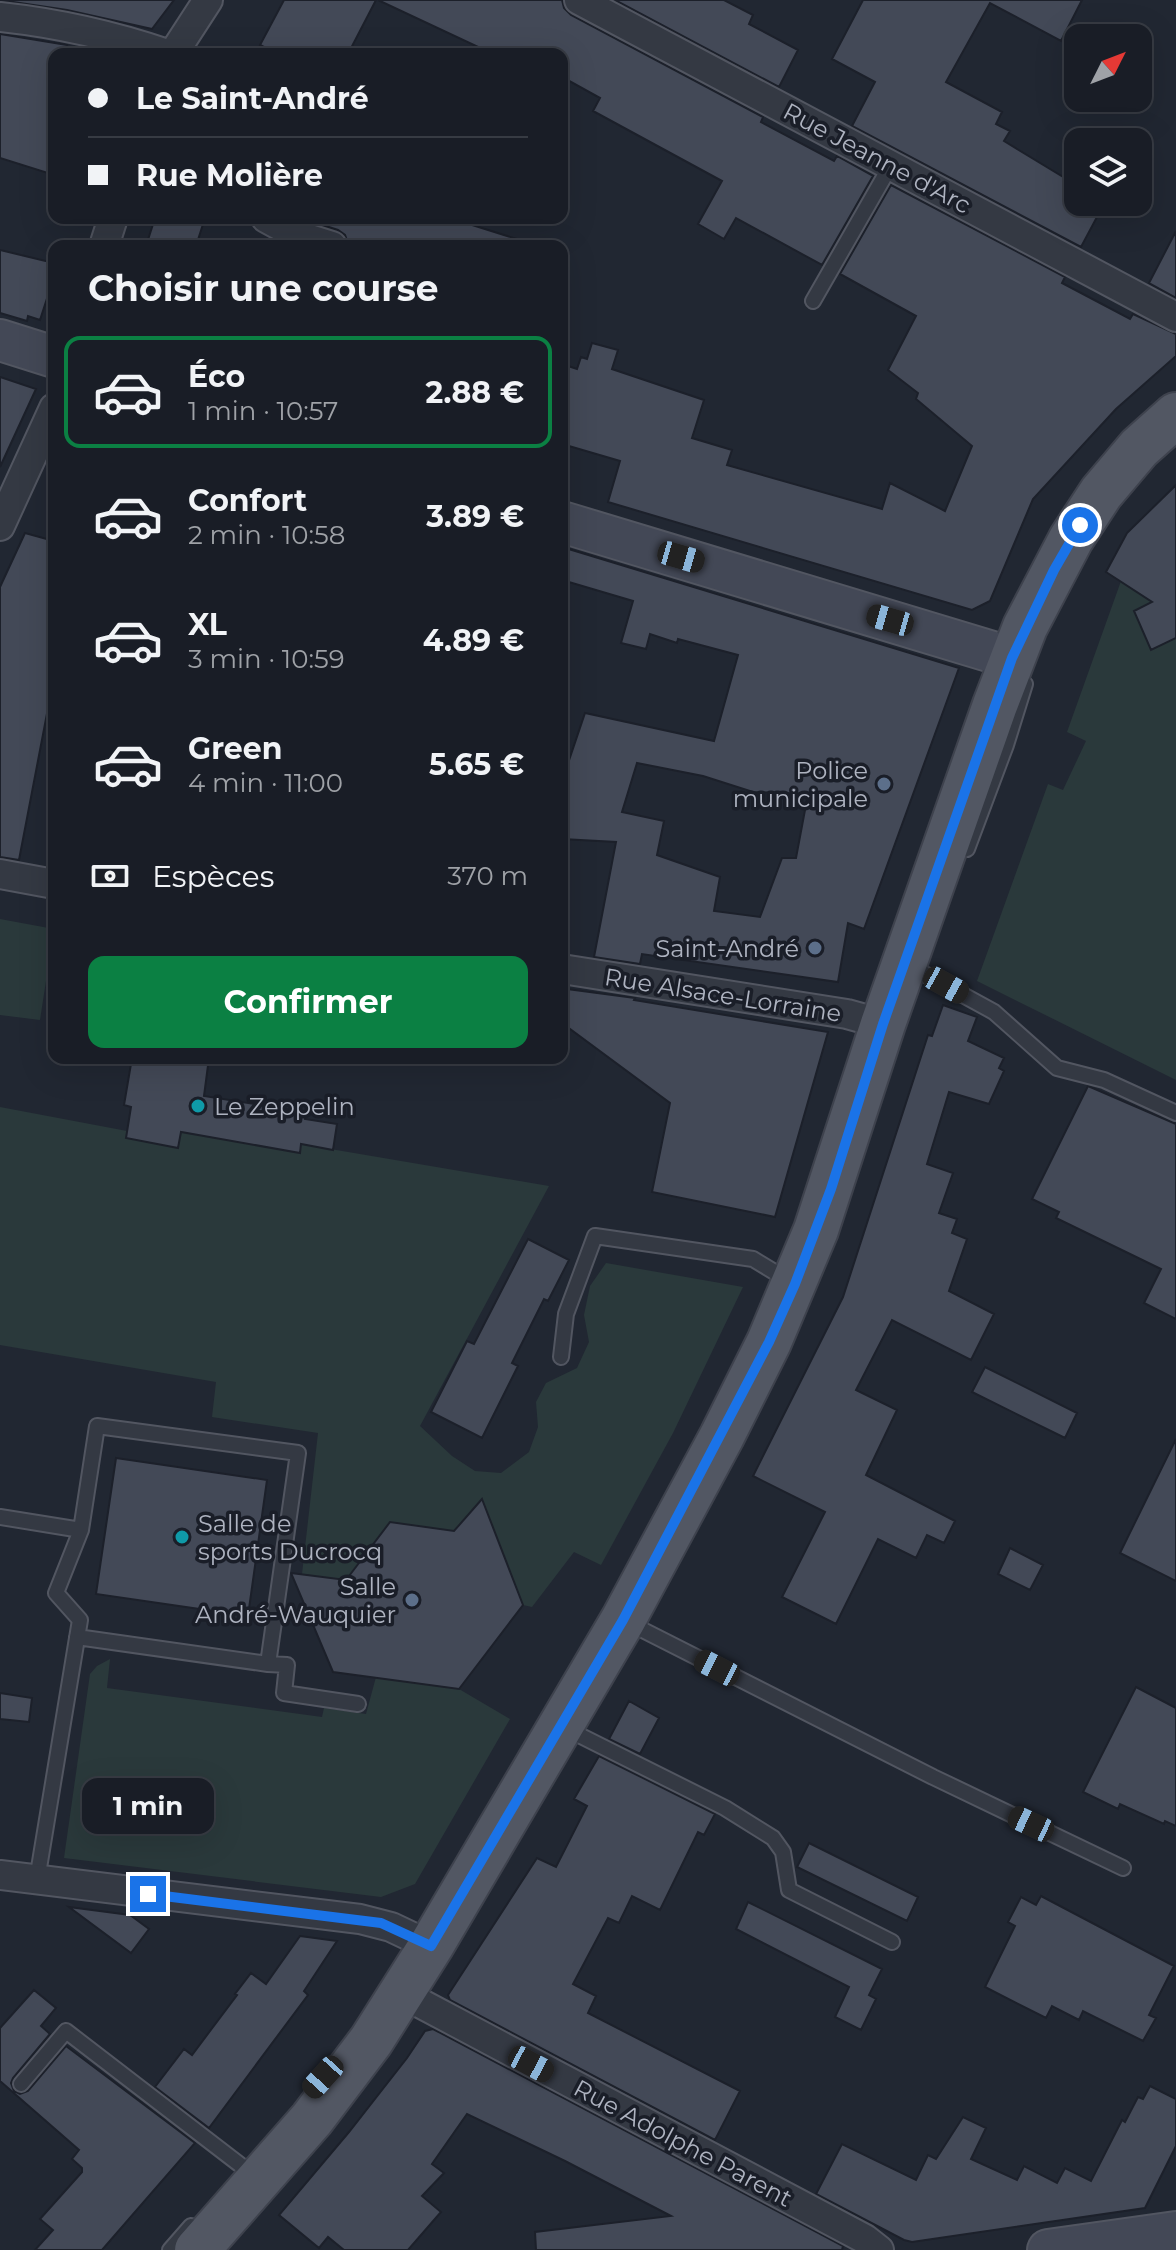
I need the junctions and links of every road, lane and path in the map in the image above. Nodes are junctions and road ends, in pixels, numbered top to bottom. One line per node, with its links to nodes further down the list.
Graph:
1 (208, 0): 5 (street)
2 (579, 0): 6 (street, Rue Jeanne d'Arc)
3 (11, 12): 4 (street)
4 (150, 48)
5 (174, 48)
6 (891, 165): 9 (lane); 10 (street, Rue Jeanne d'Arc)
7 (277, 224): 8 (street)
8 (313, 240)
9 (813, 301)
10 (1176, 317)
11 (0, 340): 12 (street)
12 (48, 355)
13 (1176, 415): 17 (main road)
14 (48, 421): 16 (street)
15 (568, 524): 17 (street)
16 (0, 526)
17 (1026, 655): 18 (lane); 22 (main road)
18 (962, 864)
19 (0, 874): 20 (street)
20 (48, 883)
21 (568, 970): 23 (street, Rue Alsace-Lorraine)
22 (917, 971): 23 (main road); 24 (lane)
23 (891, 1024): 25 (main road)
24 (1176, 1113)
25 (795, 1284): 26 (lane); 29 (main road)
26 (561, 1357)
27 (0, 1517): 28 (lane)
28 (81, 1530): 30 (lane); 31 (lane)
29 (623, 1620): 33 (main road); 34 (lane)
30 (77, 1637): 31 (lane); 36 (lane)
31 (268, 1664): 32 (lane)
32 (358, 1704)
33 (561, 1726): 37 (lane); 38 (main road)
34 (1123, 1868)
35 (0, 1875): 36 (street, Rue Adolphe Parent)
36 (37, 1880): 38 (street, Rue Adolphe Parent)
37 (892, 1942)
38 (412, 1966): 40 (main road); 44 (street, Rue Adolphe Parent)
39 (21, 2084): 40 (lane)
40 (246, 2170): 41 (main road)
41 (201, 2230): 43 (lane)
42 (1176, 2232): 45 (street)
43 (170, 2250)
44 (879, 2250)
45 (1048, 2250)

